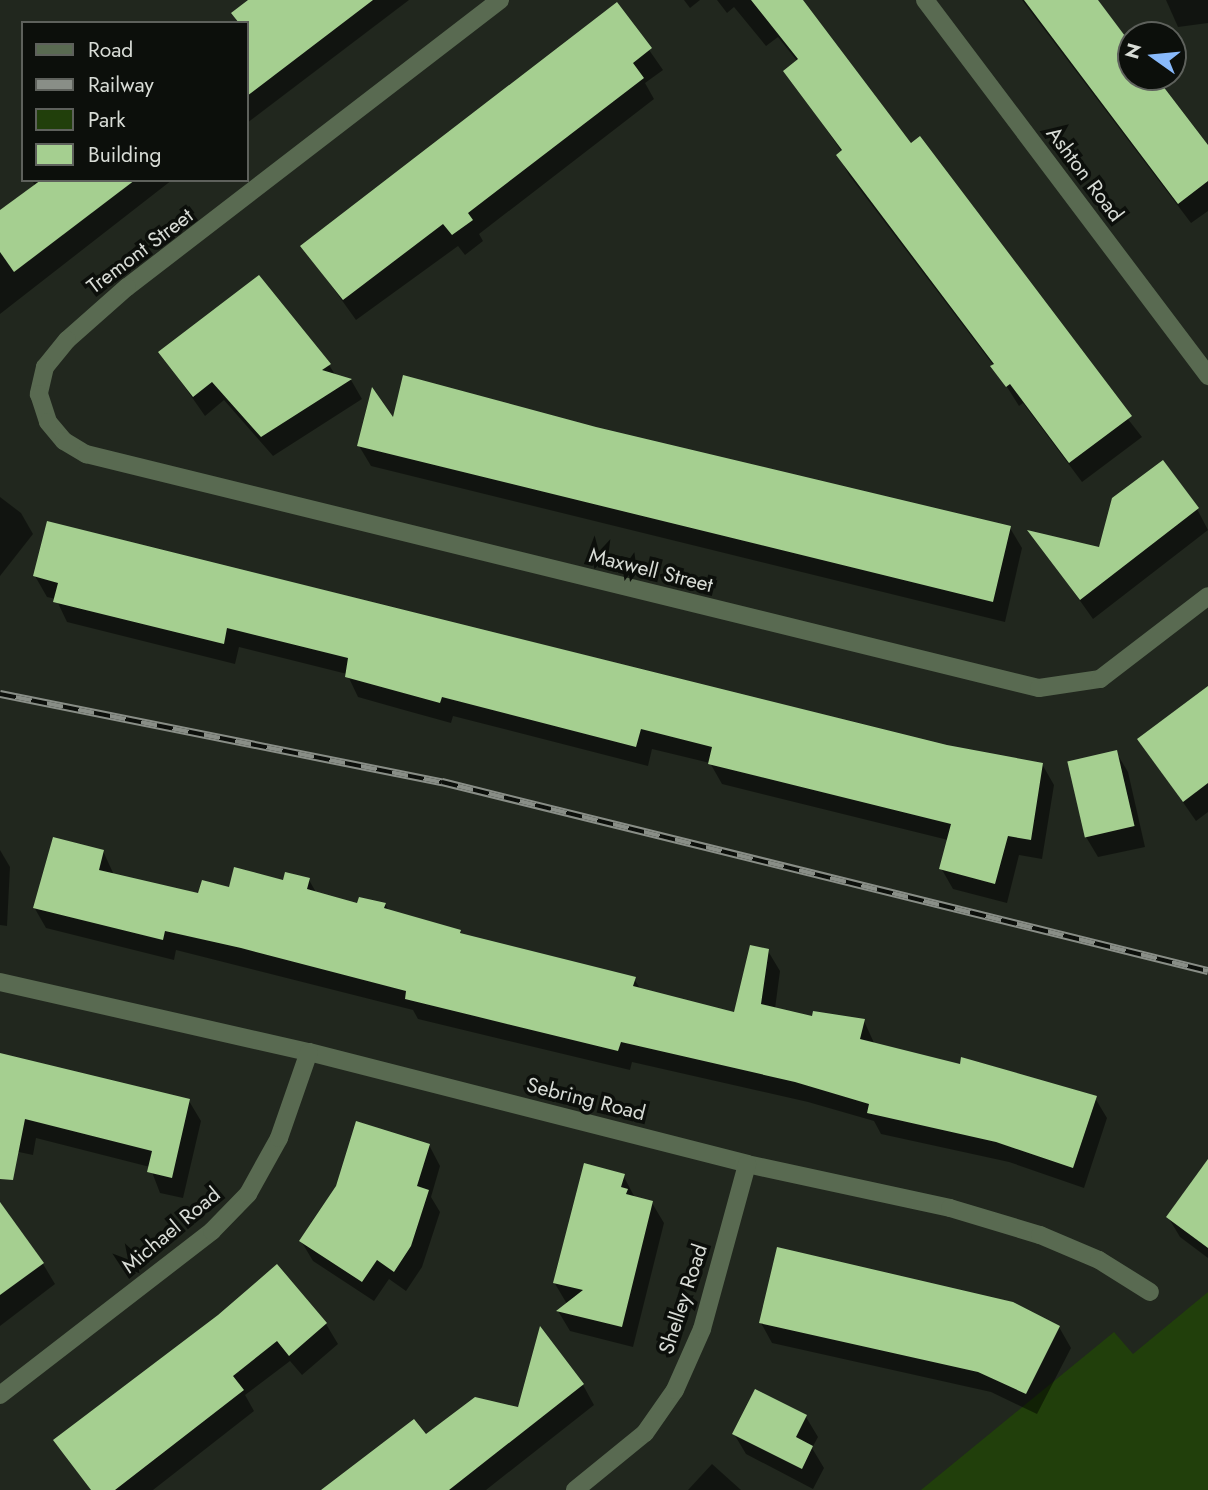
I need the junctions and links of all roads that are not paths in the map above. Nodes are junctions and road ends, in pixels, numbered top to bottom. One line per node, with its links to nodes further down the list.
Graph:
1 (500, 0): 5 (street, Tremont Street)
2 (925, 0): 3 (street, Ashton Road)
3 (1201, 353): 4 (street, Ashton Road)
4 (1208, 376)
5 (64, 441): 6 (street, Maxwell Street)
6 (1208, 596)
7 (0, 982): 8 (street, Sebring Road)
8 (309, 1052): 9 (street, Sebring Road); 11 (street, Michael Road)
9 (747, 1164): 10 (street, Sebring Road); 12 (street, Shelley Road)
10 (1150, 1292)
11 (0, 1395)
12 (575, 1490)

